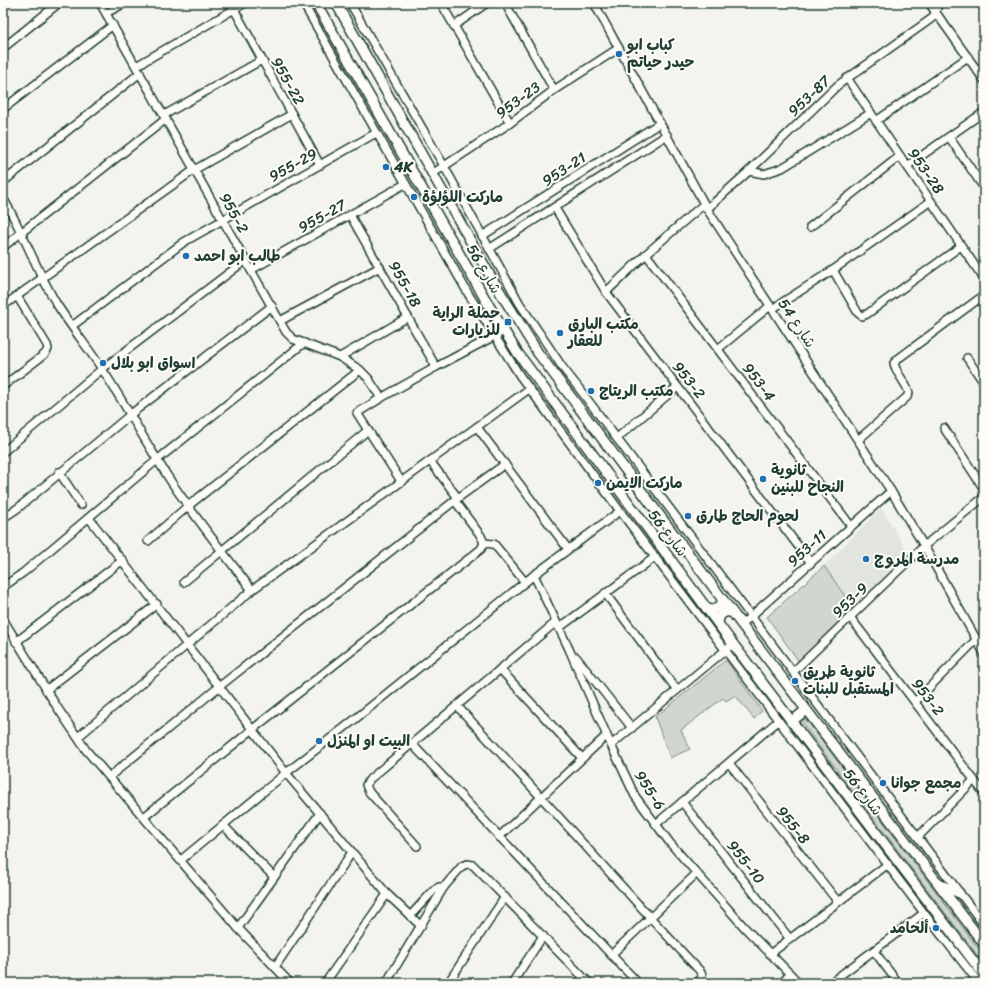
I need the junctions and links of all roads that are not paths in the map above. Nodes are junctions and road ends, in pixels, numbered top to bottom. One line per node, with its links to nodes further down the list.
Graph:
1 (58, 3): 20 (street)
2 (100, 3): 17 (street, 955-2)
3 (125, 3): 17 (street)
4 (245, 3): 15 (street)
5 (303, 3): 37 (street)
6 (316, 3): 63 (street, شارع 56)
7 (336, 3): 46 (street, شارع 56)
8 (350, 3): 42 (street)
9 (441, 3): 19 (street)
10 (487, 3): 19 (street)
11 (505, 3): 28 (street)
12 (594, 3): 21 (street, شارع 54)
13 (929, 3): 16 (street)
14 (939, 3): 16 (street)
15 (234, 9): 23 (street, 955-22); 24 (street)
16 (936, 12): 22 (street); 26 (street, 953-87)
17 (106, 13): 18 (street, 955-2)
18 (113, 25): 24 (street, 955-2); 29 (street)
19 (454, 26): 35 (street)
20 (3, 48)
21 (619, 48): 28 (street, 953-23); 36 (street, شارع 54)
22 (968, 57): 27 (street); 34 (street)
23 (262, 60): 32 (street, 955-22); 33 (street)
24 (136, 66): 25 (street, 955-2)
25 (140, 73): 33 (street, 955-2); 47 (street)
26 (847, 78): 31 (street, 953-28); 45 (street, 953-87)
27 (984, 80)
28 (554, 90): 35 (street, 953-23)
29 (3, 109)
30 (984, 112): 39 (street)
31 (871, 113): 34 (street, 953-28); 45 (street)
32 (292, 114): 41 (street, 955-22); 44 (street)
33 (165, 117): 44 (street, 955-2); 57 (street)
34 (876, 121): 40 (street, 953-28)
35 (510, 123): 42 (street, 953-23)
36 (660, 123): 38 (street, شارع 54); 58 (street, 953-21)
37 (376, 133): 41 (street, 955-29); 48 (street)
38 (667, 135): 52 (street, شارع 54); 53 (street, 953-21)
39 (950, 137): 43 (street); 49 (street)
40 (900, 156): 43 (street, 953-28); 56 (street)
41 (320, 165): 55 (street, 955-29)
42 (444, 166): 46 (street, 953-23); 58 (street)
43 (907, 166): 51 (street, 953-28)
44 (194, 170): 55 (street, 955-2); 69 (street)
45 (749, 171): 52 (street, 953-87)
46 (432, 174): 59 (street, شارع 56)
47 (3, 182)
48 (405, 184): 54 (street, 955-27); 81 (street)
49 (984, 188)
50 (3, 198): 57 (street)
51 (931, 201): 60 (street, 953-28); 68 (street)
52 (706, 207): 64 (street, 953-87); 76 (street, شارع 54)
53 (555, 208): 62 (street, 953-21); 71 (street, 953-2)
54 (350, 215): 66 (street, 955-18); 67 (street, 955-27)
55 (223, 220): 65 (street, 955-2); 79 (street, 955-29)
56 (810, 227)
57 (21, 232): 61 (street); 69 (street)
58 (482, 236): 62 (street)
59 (472, 245): 63 (street); 130 (street, شارع 56)
60 (961, 246): 68 (street); 70 (street, 953-28)
61 (3, 247)
62 (489, 248): 98 (street)
63 (459, 253): 80 (street, شارع 56)
64 (646, 254): 71 (street, 953-87); 83 (street, 953-4)
65 (246, 260): 67 (street, 955-2); 87 (street)
66 (380, 267): 77 (street, 955-18); 78 (street)
67 (251, 270): 75 (street, 955-2)
68 (833, 270): 76 (street)
69 (42, 278): 73 (street); 79 (street)
70 (984, 279)
71 (606, 292): 91 (street, 953-2)
72 (984, 295): 99 (street)
73 (17, 296): 74 (street); 90 (street)
74 (3, 306)
75 (272, 306): 78 (street, 955-2); 94 (street)
76 (771, 308): 83 (street); 99 (street, شارع 54)
77 (408, 317): 84 (street); 86 (street, 955-18)
78 (280, 321): 82 (street, 955-2)
79 (72, 326): 87 (street)
80 (504, 331): 81 (street); 132 (street, شارع 56)
81 (494, 336): 86 (street); 92 (street)
82 (304, 344): 84 (street, 955-2); 101 (street)
83 (718, 349): 115 (street, 953-4)
84 (340, 357): 88 (street, 955-2)
85 (967, 358): 89 (street)
86 (436, 366): 93 (street)
87 (102, 369): 94 (street); 100 (street)
88 (360, 370): 93 (street, 955-2); 111 (street)
89 (984, 383)
90 (3, 386)
91 (677, 387): 98 (street); 123 (street, 953-2)
92 (529, 389): 95 (street); 112 (street)
93 (380, 398): 97 (street)
94 (131, 414): 101 (street); 104 (street)
95 (477, 427): 102 (street); 103 (street)
96 (944, 428): 106 (street)
97 (367, 431): 105 (street); 120 (street)
98 (617, 438): 134 (street)
99 (858, 440): 107 (street, شارع 54)
100 (3, 452)
101 (157, 460): 111 (street); 114 (street)
102 (430, 461): 105 (street); 109 (street)
103 (505, 464): 109 (street); 119 (street)
104 (60, 472): 110 (street); 113 (street)
105 (401, 481): 128 (street)
106 (984, 489)
107 (891, 491): 115 (street, 953-11); 118 (street, شارع 54)
108 (984, 497): 118 (street, 953-9)
109 (456, 500): 117 (street); 148 (street)
110 (81, 505)
111 (188, 506): 116 (street); 120 (street)
112 (620, 511): 119 (street); 121 (street)
113 (3, 518)
114 (89, 518): 122 (street); 127 (street)
115 (851, 526): 123 (street, 953-11)
116 (148, 541)
117 (484, 543): 126 (street); 157 (street)
118 (924, 546): 135 (street, 953-9); 140 (street, شارع 54)
119 (568, 549): 124 (street)
120 (221, 550): 125 (street); 128 (street)
121 (655, 557): 129 (street); 143 (street)
122 (123, 560): 131 (street); 141 (street)
123 (811, 562): 134 (street, 953-11)
124 (534, 575): 126 (street); 138 (street, 955-6)
125 (184, 582)
126 (525, 582): 164 (street)
127 (3, 586)
128 (252, 590): 142 (street)
129 (605, 593): 138 (street); 150 (street)
130 (722, 600): 132 (street); 133 (street, شارع 56)
131 (157, 604): 142 (street); 149 (street)
132 (708, 610): 137 (street, شارع 56)
133 (732, 612): 137 (street); 139 (street, شارع 56)
134 (751, 616): 139 (street, 953-11); 147 (street)
135 (850, 617): 147 (street, 953-9); 151 (street, 953-2)
136 (3, 619): 141 (street)
137 (718, 623): 143 (street, شارع 56)
138 (558, 625): 144 (street, 955-6); 146 (street)
139 (742, 625): 153 (street, شارع 56)
140 (976, 640): 145 (street, شارع 54); 151 (street)
141 (16, 642): 149 (street)
142 (188, 644): 148 (street); 159 (street)
143 (729, 647): 150 (street); 154 (street); 155 (street, شارع 56)
144 (569, 649): 156 (street); 158 (street, 955-6)
145 (984, 653)
146 (500, 669): 152 (street); 162 (street)
147 (794, 672): 175 (street)
148 (220, 686): 157 (street); 165 (street)
149 (46, 690): 159 (street)
150 (677, 690): 156 (street)
151 (915, 702): 166 (street, 953-2)
152 (457, 706): 160 (street); 168 (street)
153 (806, 710): 155 (street); 182 (street, شارع 56)
154 (778, 720): 163 (street); 179 (street)
155 (791, 722): 202 (street, شارع 56)
156 (632, 728): 161 (street)
157 (253, 729): 164 (street); 171 (street)
158 (606, 736): 161 (street, 955-6); 162 (street)
159 (78, 737): 165 (street)
160 (412, 744): 174 (street); 176 (street)
161 (611, 745): 172 (street, 955-6)
162 (582, 758): 168 (street)
163 (729, 763): 169 (street); 187 (street, 955-8)
164 (286, 772): 170 (street); 173 (street)
165 (109, 777): 171 (street)
166 (974, 780): 167 (street, 953-2); 175 (street)
167 (984, 793)
168 (542, 797): 174 (street); 190 (street)
169 (682, 802): 172 (street); 195 (street, 955-10)
170 (320, 813): 177 (street); 181 (street)
171 (144, 817): 178 (street)
172 (656, 824): 180 (street, 955-6)
173 (223, 825): 178 (street); 181 (street)
174 (499, 837): 199 (street)
175 (918, 837): 184 (street)
176 (417, 846)
177 (352, 852): 185 (street); 200 (street)
178 (181, 860): 193 (street)
179 (888, 864): 187 (street); 188 (street)
180 (697, 873): 190 (street); 198 (street, 955-6)
181 (274, 877): 193 (street)
182 (939, 884): 184 (street); 196 (street, شارع 56)
183 (444, 887): 186 (street); 189 (street); 192 (street)
184 (960, 893): 191 (street)
185 (387, 894): 189 (street); 206 (street)
186 (505, 897): 194 (street); 208 (street)
187 (838, 902): 195 (street)
188 (924, 913): 197 (street); 216 (street)
189 (410, 916): 192 (street)
190 (650, 918): 199 (street); 211 (street)
191 (984, 925)
192 (421, 926): 207 (street)
193 (238, 928): 200 (street)
194 (543, 936): 203 (street); 209 (street)
195 (790, 939): 198 (street)
196 (984, 944)
197 (874, 951): 214 (street); 215 (street)
198 (770, 954): 201 (street, 955-6)
199 (612, 955): 204 (street)
200 (275, 967): 205 (street)
201 (790, 974): 212 (street); 213 (street, 955-6)
202 (984, 975)
203 (581, 980): 210 (street)
204 (637, 982)
205 (290, 983)
206 (325, 983)
207 (386, 983)
208 (448, 983)
209 (512, 983)
210 (590, 983)
211 (697, 983)
212 (782, 983)
213 (799, 983)
214 (830, 983)
215 (898, 983)
216 (979, 983)

